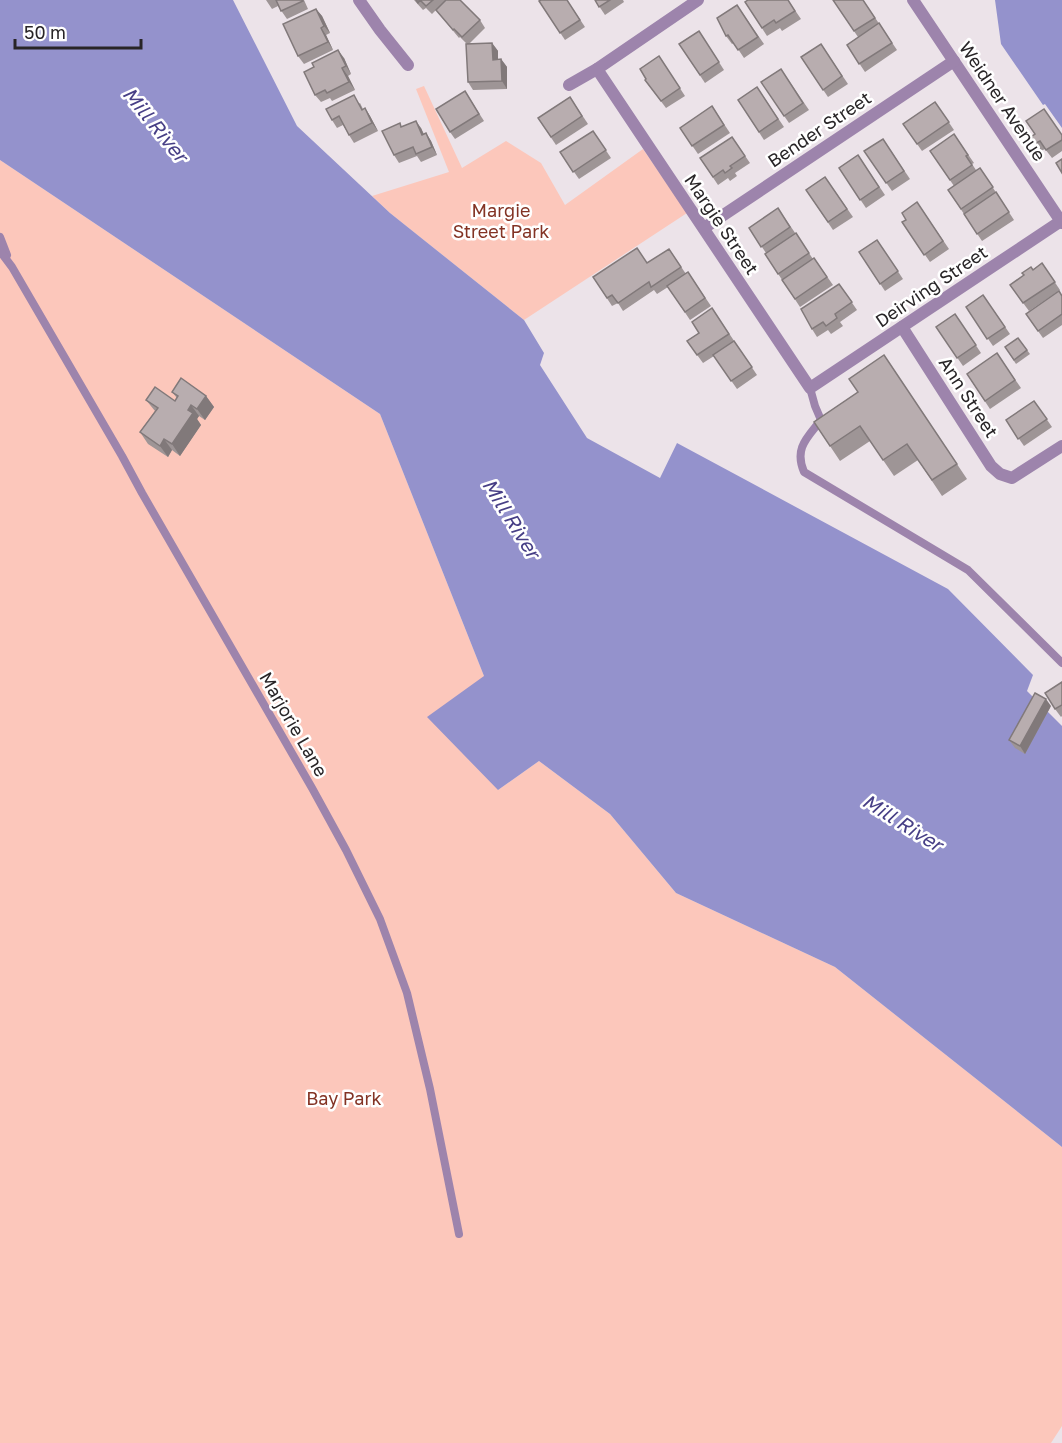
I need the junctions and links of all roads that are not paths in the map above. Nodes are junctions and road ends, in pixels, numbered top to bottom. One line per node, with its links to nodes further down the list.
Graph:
1 (359, 0): 5 (street)
2 (698, 0): 6 (street)
3 (913, 0): 4 (street, Weidner Avenue)
4 (954, 61): 8 (street, Weidner Avenue); 9 (street, Bender Street)
5 (408, 65)
6 (597, 69): 7 (street); 9 (street, Margie Street)
7 (569, 85)
8 (1061, 222): 13 (street, Deirving Street)
9 (704, 228): 14 (street, Margie Street)
10 (0, 237): 12 (lane, Marjorie Lane)
11 (0, 251): 12 (lane, Marjorie Lane)
12 (12, 267): 17 (lane, Marjorie Lane)
13 (902, 327): 14 (street, Deirving Street); 15 (street, Ann Street)
14 (810, 388): 16 (lane)
15 (1062, 446)
16 (1062, 663)
17 (459, 1234)

